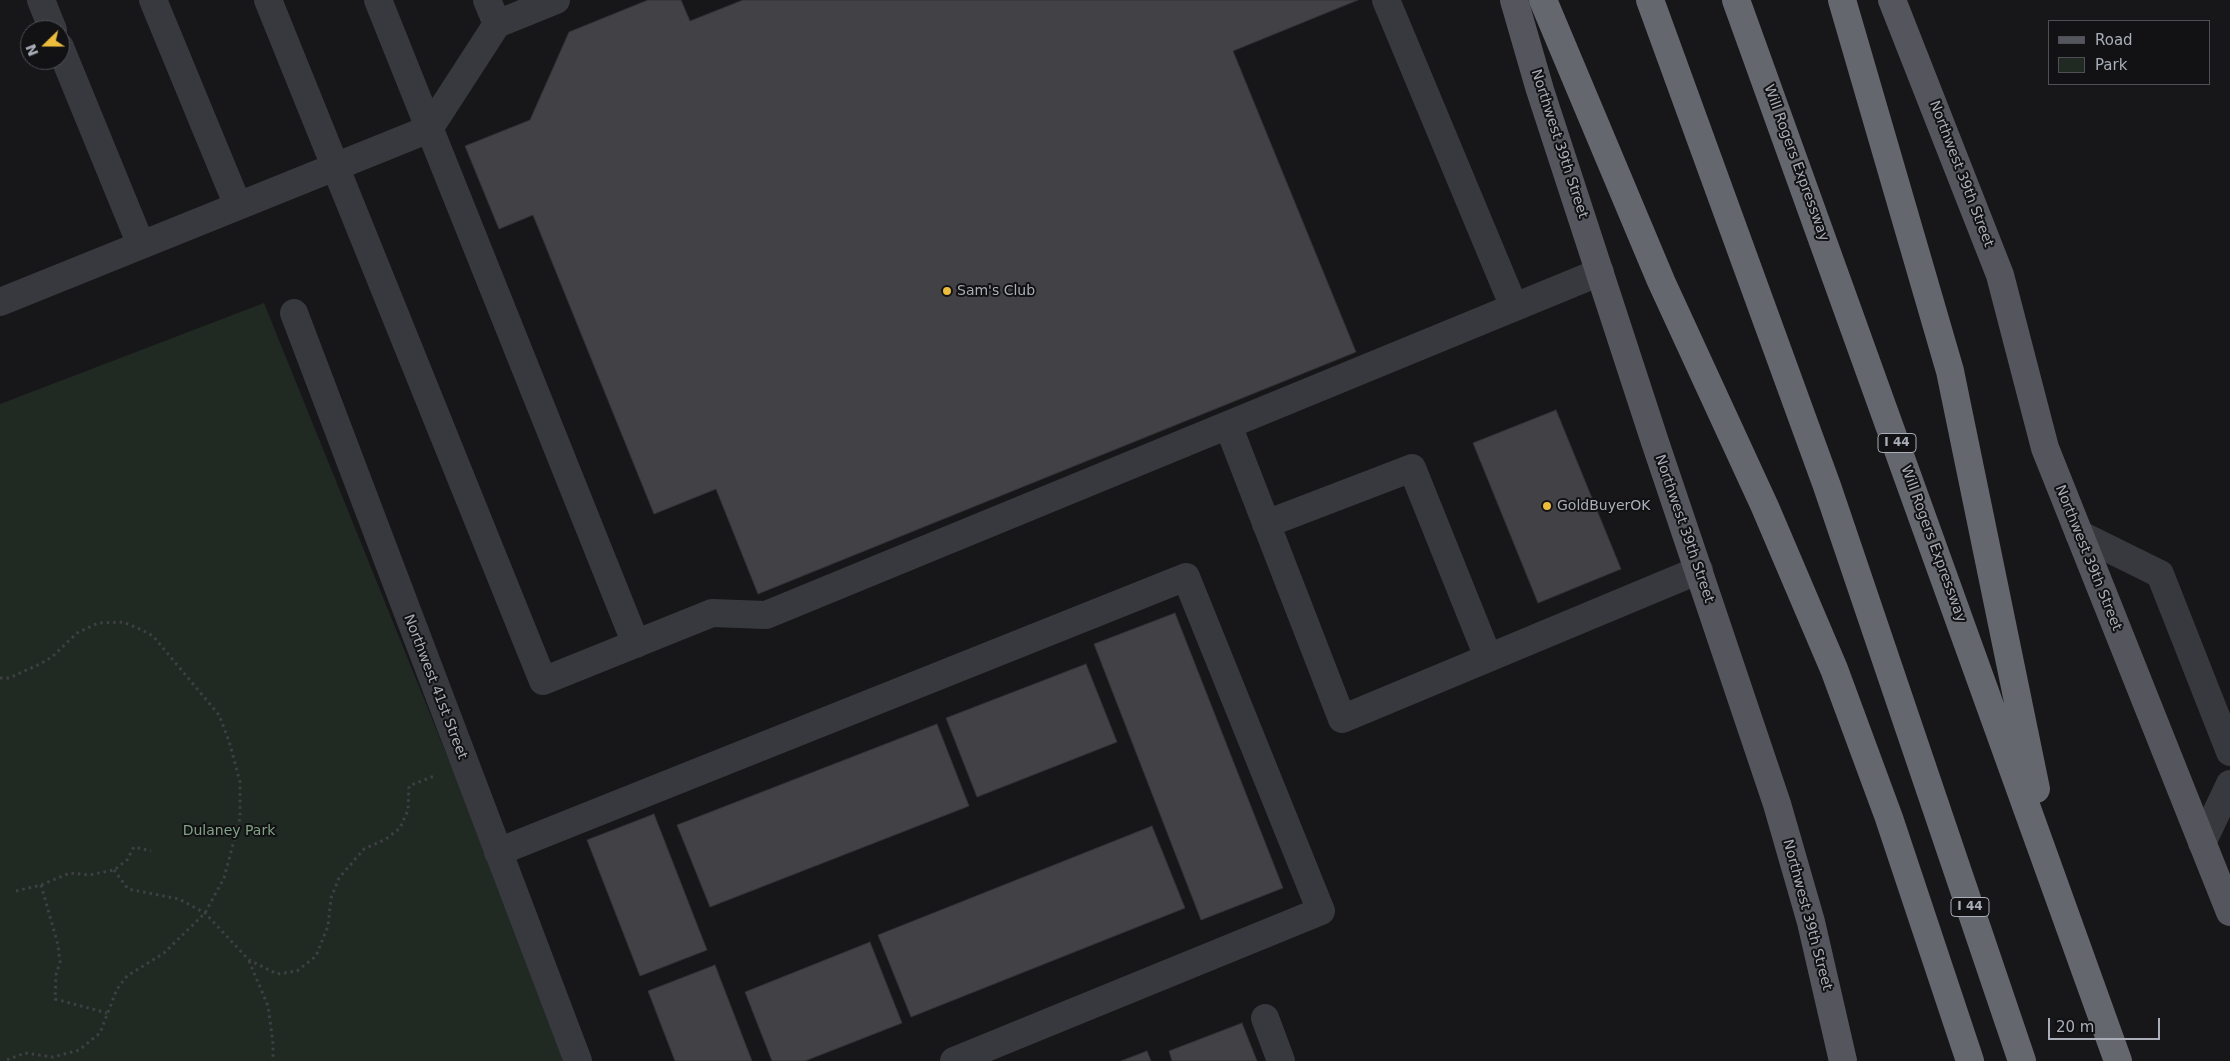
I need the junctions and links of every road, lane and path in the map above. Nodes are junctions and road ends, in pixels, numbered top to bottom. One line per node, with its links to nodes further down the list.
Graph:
1 (41, 0): 14 (street)
2 (154, 0): 18 (street)
3 (268, 0): 17 (street)
4 (378, 0): 16 (street)
5 (556, 0): 13 (street)
6 (1386, 0): 22 (street)
7 (1514, 0): 20 (main road, Northwest 39th Street)
8 (1542, 0): 52 (highway)
9 (1650, 0): 53 (highway, I 44)
10 (1736, 0): 39 (highway, Will Rogers Expressway / I 44)
11 (1842, 0): 39 (highway)
12 (1892, 0): 26 (main road, Northwest 39th Street)
13 (492, 12): 16 (street)
14 (49, 20)
15 (70, 70): 19 (street)
16 (429, 129): 17 (street); 28 (street)
17 (336, 167): 18 (street); 28 (street)
18 (238, 206): 19 (street)
19 (141, 246): 21 (street)
20 (1600, 272): 22 (street); 27 (main road, Northwest 39th Street)
21 (0, 302)
22 (1514, 307): 24 (street)
23 (294, 313): 32 (street, Northwest 41st Street)
24 (1228, 425): 25 (street); 28 (street)
25 (1266, 524): 29 (street); 29 (street)
26 (2079, 534): 31 (street); 34 (main road, Northwest 39th Street)
27 (1699, 570): 29 (street); 51 (main road, Northwest 39th Street)
28 (636, 644)
29 (1488, 658)
30 (0, 678): 42 (path)
31 (2230, 752)
32 (464, 763): 36 (street, Northwest 41st Street); 43 (path)
33 (2230, 784): 34 (street)
34 (2202, 843): 41 (main road, Northwest 39th Street)
35 (151, 851): 37 (path)
36 (498, 852): 48 (street, Northwest 41st Street); 49 (street)
37 (114, 870): 38 (path); 42 (path)
38 (41, 885): 40 (path); 44 (path)
39 (2056, 886): 54 (highway, Will Rogers Expressway)
40 (16, 891)
41 (2230, 912)
42 (205, 913): 43 (path); 44 (path)
43 (248, 960): 47 (path)
44 (107, 1013): 46 (path)
45 (1264, 1018): 50 (street)
46 (4, 1061)
47 (273, 1061)
48 (578, 1061)
49 (954, 1061)
50 (1281, 1061)
51 (1843, 1061)
52 (1970, 1061)
53 (2022, 1061)
54 (2118, 1061)

